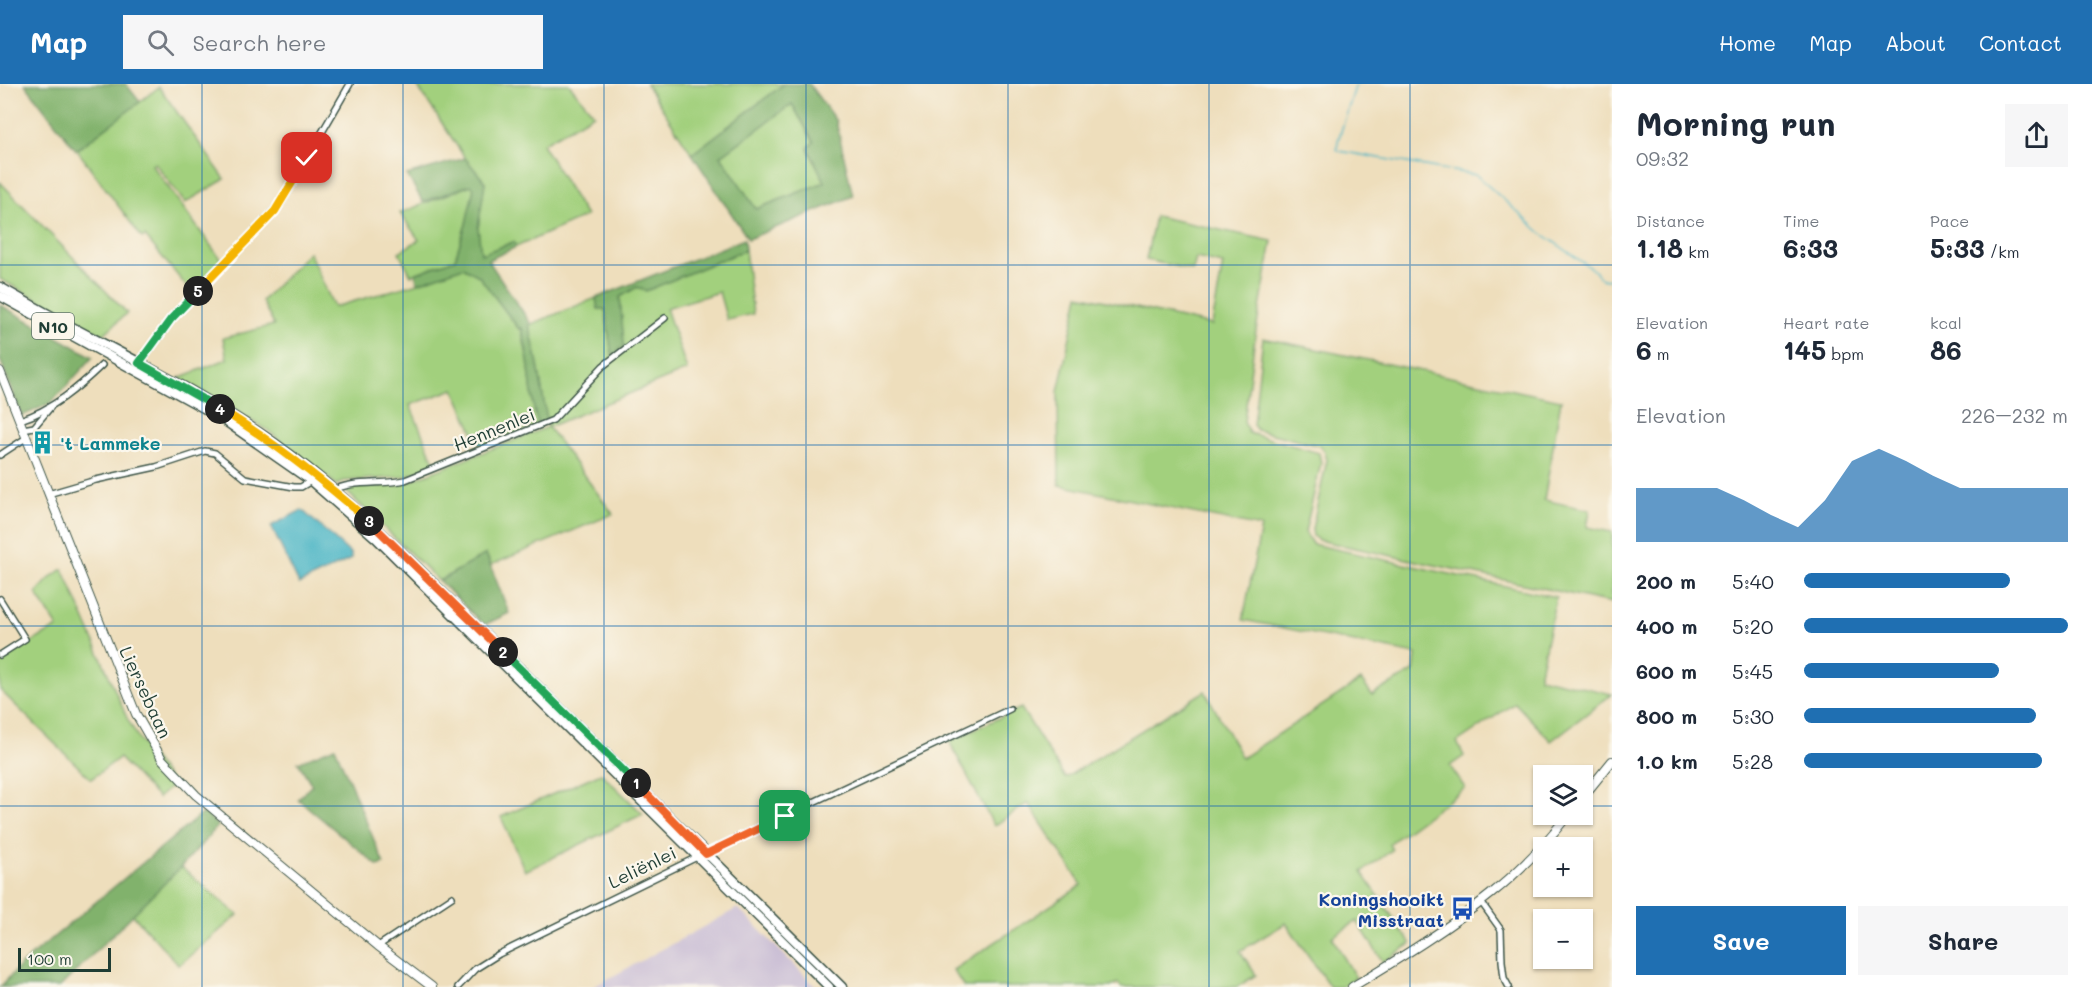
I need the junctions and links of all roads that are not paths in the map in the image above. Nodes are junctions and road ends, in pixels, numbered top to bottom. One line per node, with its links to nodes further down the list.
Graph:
1 (350, 84): 6 (street)
2 (0, 287): 6 (main road, N10)
3 (0, 296): 6 (main road, N10)
4 (665, 318): 14 (street, Hennenlei)
5 (102, 366): 8 (street)
6 (137, 367): 13 (main road, N10); 14 (main road, N10)
7 (0, 371): 9 (street, Liersebaan)
8 (51, 406): 9 (street); 10 (street)
9 (20, 420): 10 (street, Liersebaan)
10 (24, 429): 11 (street, Liersebaan)
11 (26, 438): 12 (street); 15 (street, Liersebaan)
12 (0, 455)
13 (311, 481): 15 (street); 22 (main road, N10)
14 (334, 491): 22 (main road, N10)
15 (48, 494): 25 (street, Liersebaan)
16 (0, 599): 17 (street)
17 (0, 655)
18 (1010, 709): 22 (street, Leliënlei)
19 (1612, 761): 20 (street)
20 (1593, 784)
21 (1559, 825): 24 (street)
22 (702, 855): 27 (street, Leliënlei); 28 (main road, N10); 29 (main road, N10)
23 (452, 897): 25 (street)
24 (1481, 902): 30 (street); 31 (street)
25 (378, 946): 26 (street, Liersebaan)
26 (432, 987)
27 (458, 987)
28 (829, 987)
29 (842, 987)
30 (1352, 987)
31 (1509, 987)

